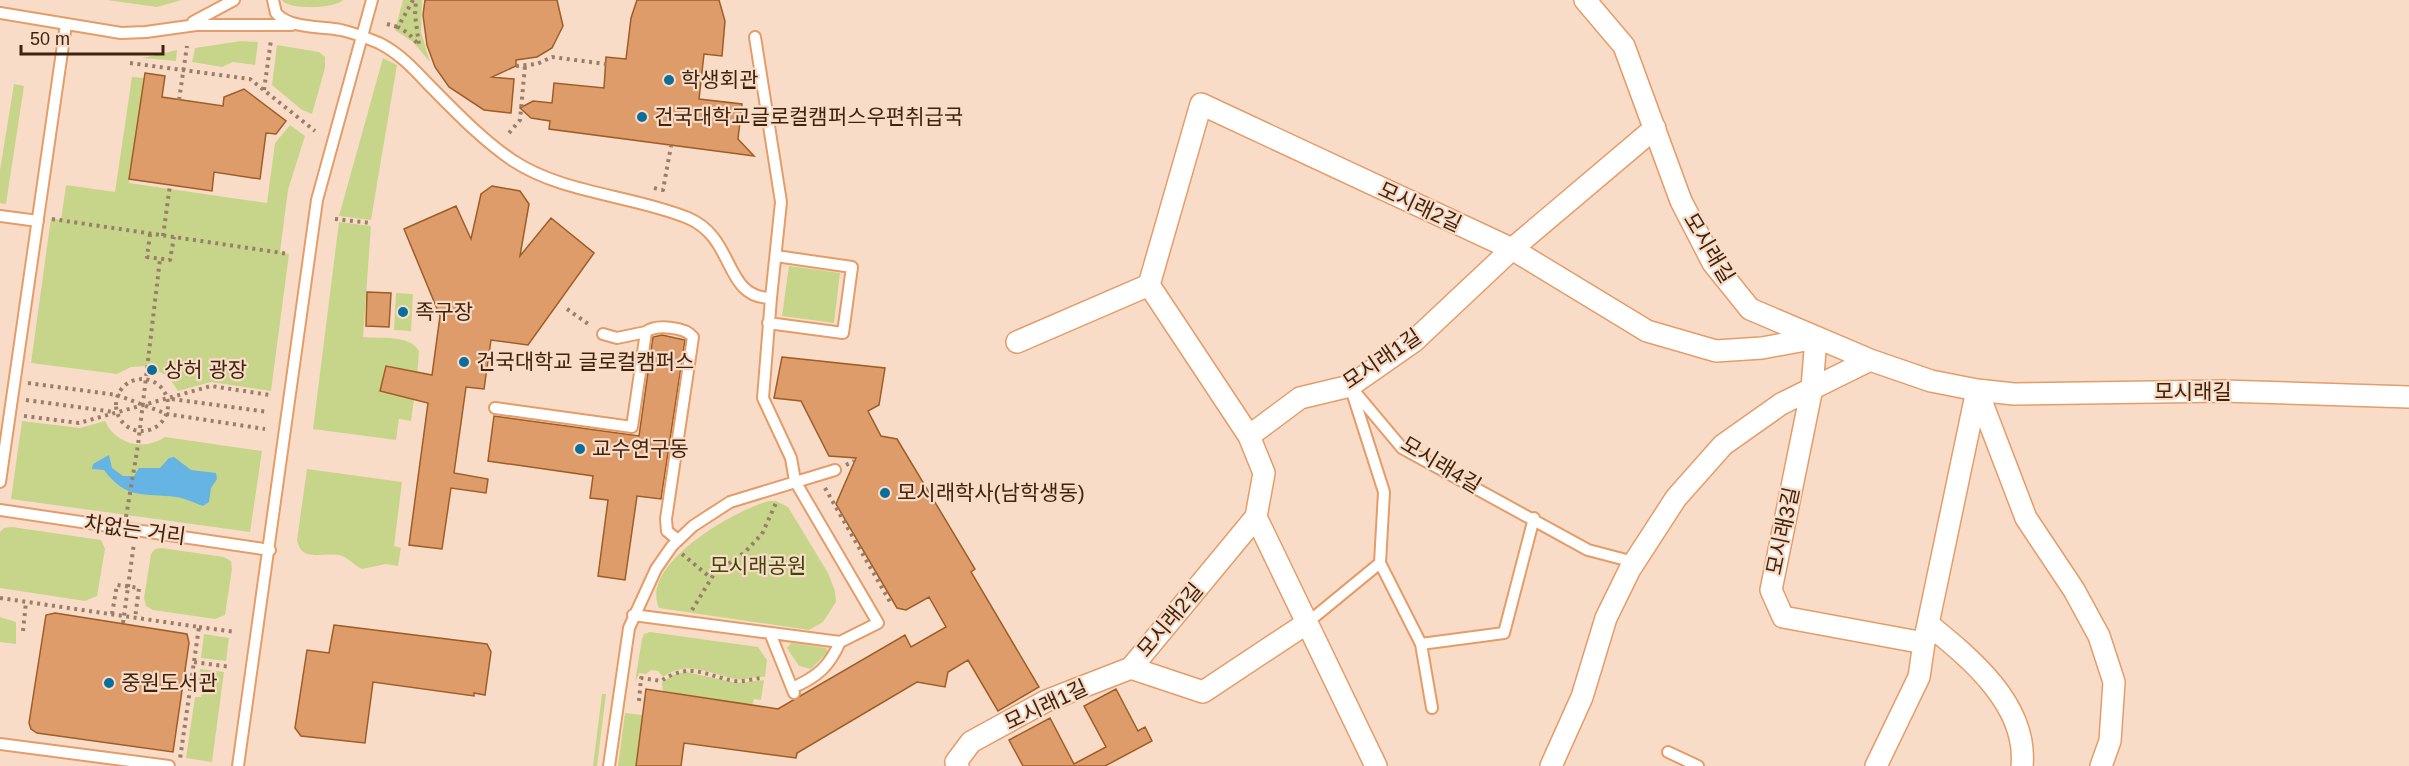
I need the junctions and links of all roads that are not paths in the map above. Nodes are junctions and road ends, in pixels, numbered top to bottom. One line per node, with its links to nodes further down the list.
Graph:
1 (234, 0): 8 (lane)
2 (273, 0): 7 (lane)
3 (372, 0): 9 (lane)
4 (1585, 0): 11 (street, 모시래길)
5 (0, 13): 6 (lane)
6 (66, 24): 8 (lane); 13 (lane)
7 (308, 25): 8 (lane); 9 (lane)
8 (185, 26)
9 (362, 36): 17 (lane); 37 (lane)
10 (755, 38): 15 (lane)
11 (1655, 128): 14 (street, 모시래1길); 21 (street, 모시래길)
12 (0, 216): 13 (lane)
13 (38, 221): 32 (lane)
14 (1512, 249): 16 (street, 모시래2길); 21 (street, 모시래2길); 24 (street, 모시래1길)
15 (776, 256): 17 (lane); 18 (lane)
16 (1149, 285): 22 (street); 29 (street)
17 (771, 298): 18 (lane)
18 (768, 323): 31 (lane)
19 (646, 332): 20 (lane); 28 (lane); 36 (lane)
20 (603, 334)
21 (1816, 338): 23 (street, 모시래길); 25 (street, 모시래3길)
22 (1017, 342)
23 (1870, 360): 25 (street); 26 (street, 모시래길)
24 (1350, 386): 29 (street, 모시래1길); 35 (lane, 모시래4길); 38 (lane, 모시래4길)
25 (1812, 388): 39 (street); 43 (street, 모시래3길)
26 (1977, 390): 27 (street, 모시래길); 43 (street); 59 (street)
27 (2409, 397)
28 (495, 408)
29 (1249, 436): 34 (street)
30 (835, 470): 31 (lane)
31 (795, 481): 36 (lane); 44 (lane)
32 (0, 482)
33 (0, 510): 37 (lane, 차없는 거리)
34 (1256, 518): 41 (street); 46 (street, 모시래2길)
35 (1534, 518): 39 (lane, 모시래4길); 45 (lane)
36 (675, 543): 40 (lane)
37 (270, 550): 51 (lane)
38 (1380, 562): 41 (lane); 45 (lane, 모시래4길)
39 (1634, 562): 55 (street)
40 (633, 615): 42 (lane); 52 (lane)
41 (1307, 623): 46 (street); 54 (street)
42 (770, 633): 44 (lane); 44 (lane)
43 (1926, 634): 57 (street); 58 (street)
44 (840, 642)
45 (1421, 644): 47 (lane, 모시래4길)
46 (1131, 668): 53 (street, 모시래1길)
47 (1432, 708)
48 (0, 744): 50 (lane)
49 (1668, 752): 56 (lane)
50 (169, 766)
51 (238, 766)
52 (609, 766)
53 (958, 766)
54 (1376, 766)
55 (1551, 766)
56 (1698, 766)
57 (1876, 766)
58 (2022, 766)
59 (2101, 766)

